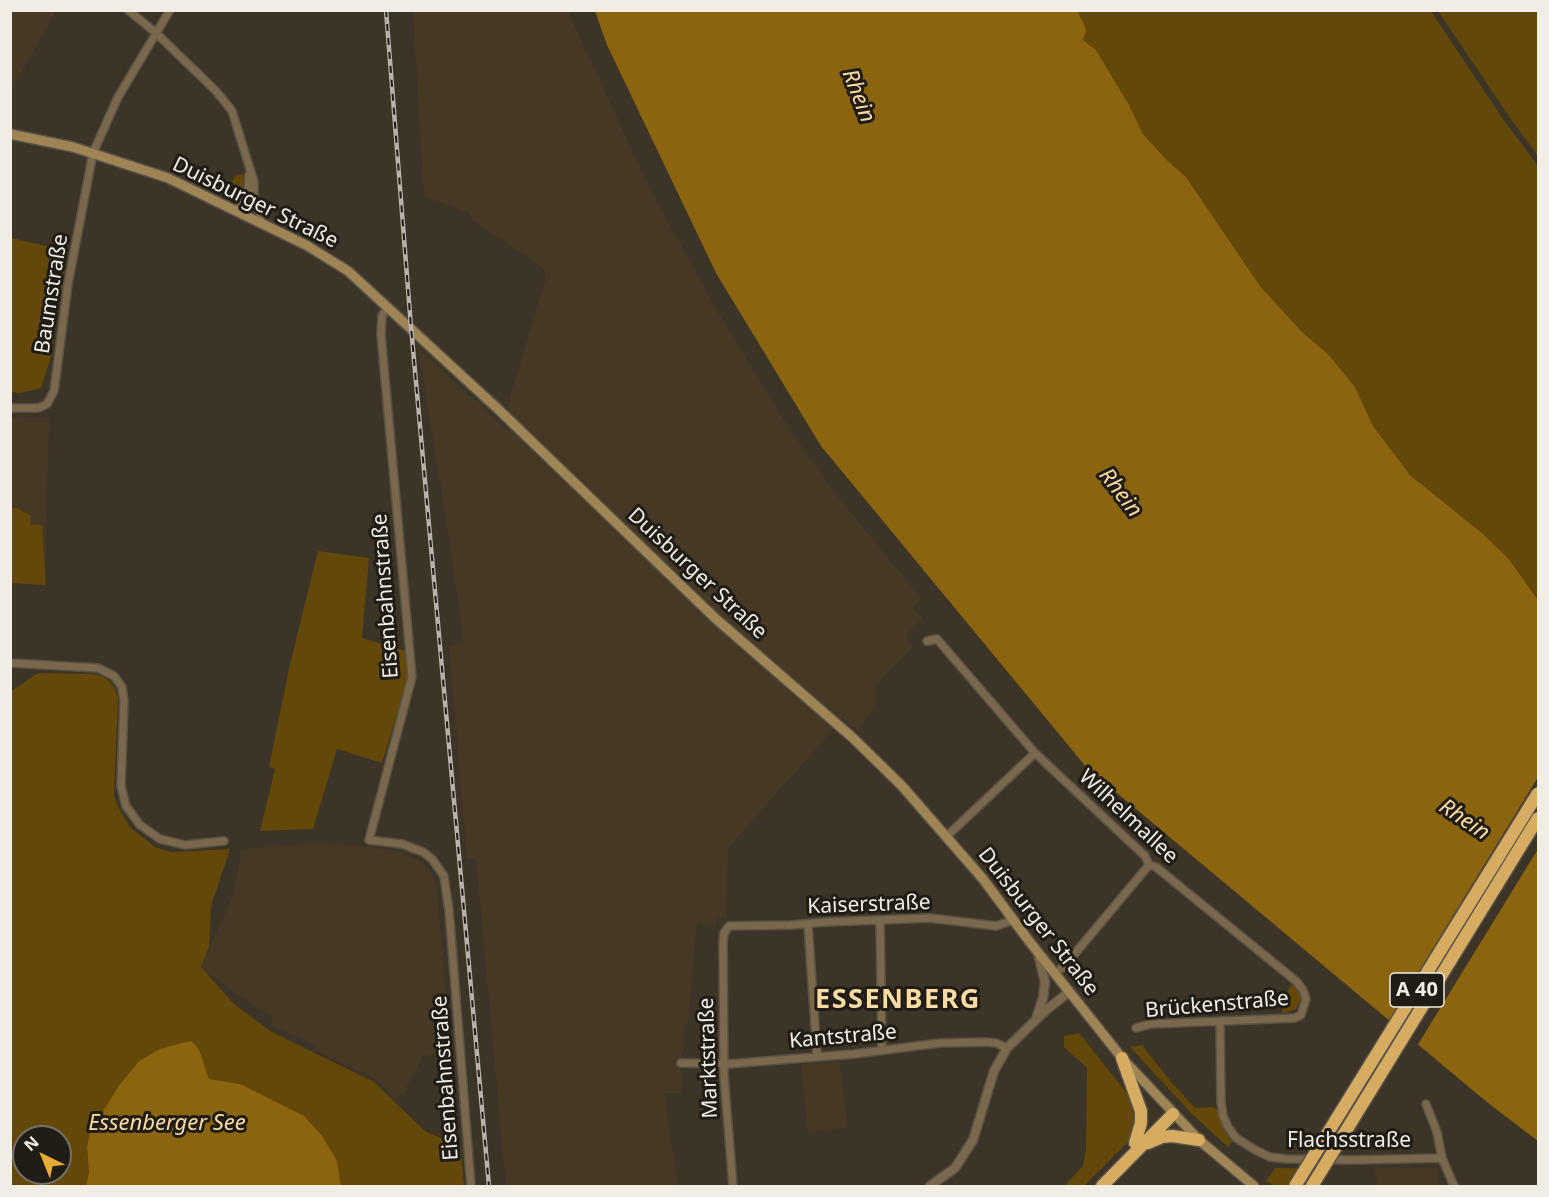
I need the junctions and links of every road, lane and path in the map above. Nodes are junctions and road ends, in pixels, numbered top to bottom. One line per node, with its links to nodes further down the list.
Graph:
1 (128, 10): 3 (street)
2 (170, 10): 3 (street, Baumstraße)
3 (156, 33): 5 (street, Baumstraße); 6 (street)
4 (10, 134): 5 (main road, Duisburger Straße)
5 (93, 153): 8 (main road, Duisburger Straße); 12 (street, Baumstraße)
6 (250, 172): 7 (street); 8 (street)
7 (254, 194): 9 (street); 10 (street)
8 (236, 211): 9 (main road, Duisburger Straße)
9 (245, 216): 10 (main road, Duisburger Straße)
10 (262, 224): 11 (main road, Duisburger Straße)
11 (388, 307): 18 (main road, Duisburger Straße); 43 (street, Eisenbahnstraße)
12 (10, 408)
13 (927, 641): 15 (street, Wilhelmallee)
14 (10, 663): 19 (street)
15 (1035, 753): 18 (street); 20 (street, Wilhelmallee)
16 (1539, 793): 48 (highway, A 40, bridge)
17 (1539, 819): 49 (highway, A 40, bridge)
18 (947, 836): 22 (main road, Duisburger Straße)
19 (224, 841)
20 (1149, 865): 26 (street); 28 (street, Wilhelmallee)
21 (880, 920): 22 (street, Kaiserstraße); 23 (street, Kaiserstraße); 33 (street)
22 (1014, 920): 25 (main road, Duisburger Straße)
23 (808, 924): 24 (street, Kaiserstraße); 34 (street)
24 (725, 929): 37 (street, Marktstraße)
25 (1038, 953): 26 (main road, Duisburger Straße); 29 (street)
26 (1055, 974): 27 (main road, Duisburger Straße)
27 (1069, 992): 29 (street); 35 (main road, Duisburger Straße)
28 (1301, 1015): 30 (street, Brückenstraße)
29 (1036, 1020): 32 (street)
30 (1220, 1022): 31 (street, Brückenstraße); 42 (street, Flachsstraße)
31 (1136, 1028)
32 (1010, 1045): 33 (street, Kantstraße); 45 (street)
33 (882, 1050): 34 (street, Kantstraße)
34 (817, 1055): 37 (street, Kantstraße)
35 (1122, 1058): 39 (main road, Duisburger Straße); 41 (highway)
36 (681, 1063): 37 (street, Kantstraße)
37 (724, 1064): 44 (street, Marktstraße)
38 (1426, 1104): 42 (street)
39 (1171, 1112): 40 (main road, Duisburger Straße); 41 (highway)
40 (1199, 1140): 41 (highway); 47 (main road, Duisburger Straße)
41 (1138, 1145): 46 (highway)
42 (1442, 1158): 50 (street)
43 (471, 1186)
44 (733, 1186)
45 (930, 1186)
46 (1102, 1186)
47 (1254, 1186)
48 (1295, 1186)
49 (1312, 1186)
50 (1454, 1186)

